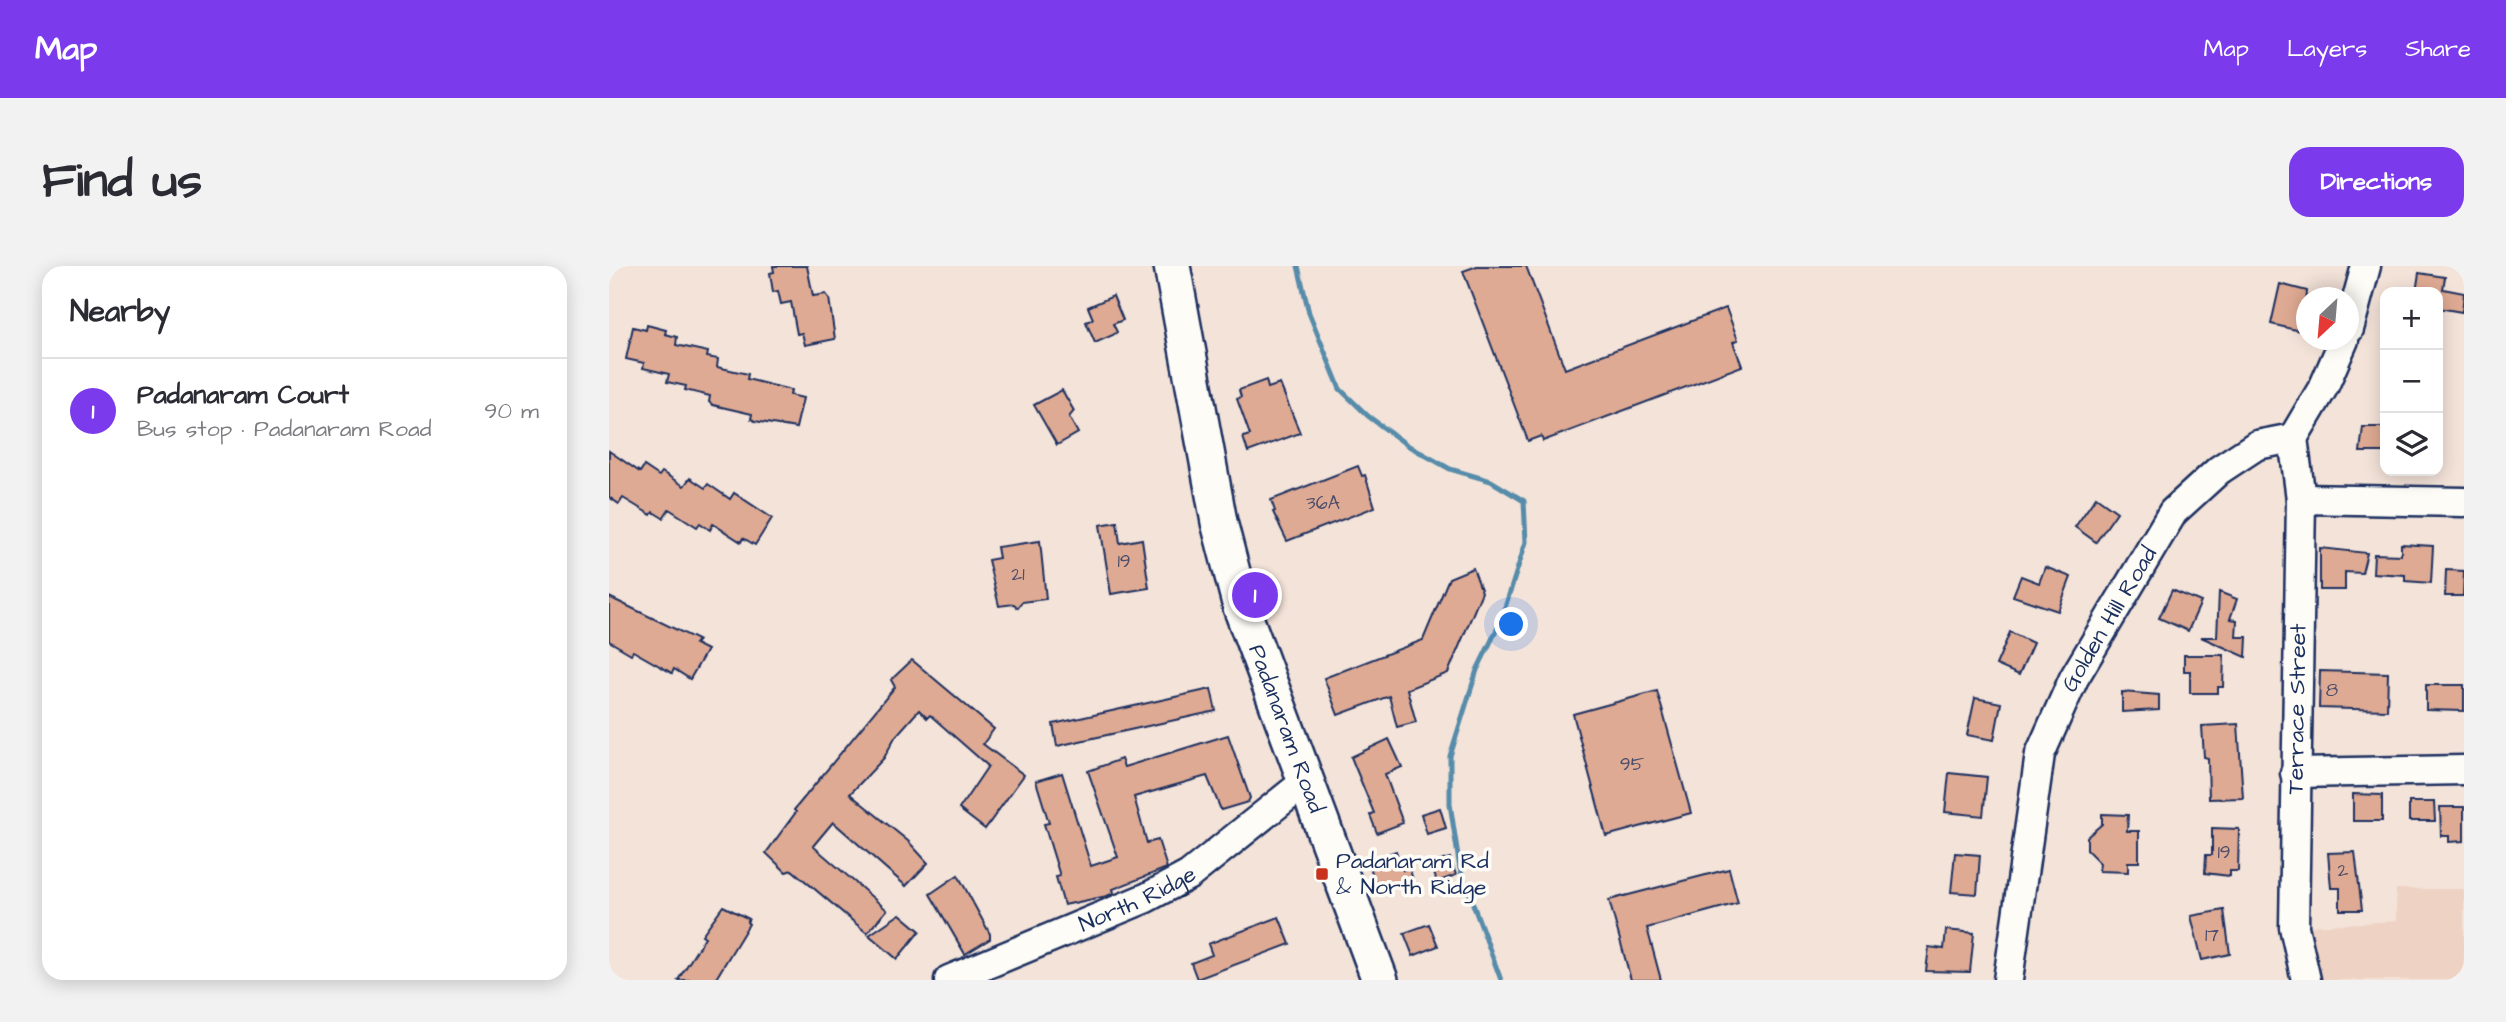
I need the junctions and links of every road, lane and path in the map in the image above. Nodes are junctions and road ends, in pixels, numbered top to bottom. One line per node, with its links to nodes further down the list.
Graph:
1 (1172, 266): 10 (main road, Padanaram Road)
2 (2367, 266): 3 (street)
3 (2359, 294)
4 (2340, 350): 5 (street)
5 (2294, 438): 6 (street, Terrace Street); 13 (street, Golden Hill Road)
6 (2301, 499): 7 (street); 9 (street, Terrace Street)
7 (2464, 502)
8 (2464, 770): 9 (street)
9 (2295, 773): 14 (street, Terrace Street)
10 (1305, 782): 11 (street, North Ridge); 12 (main road, Padanaram Road)
11 (949, 980)
12 (1380, 980)
13 (2008, 980)
14 (2306, 980)

